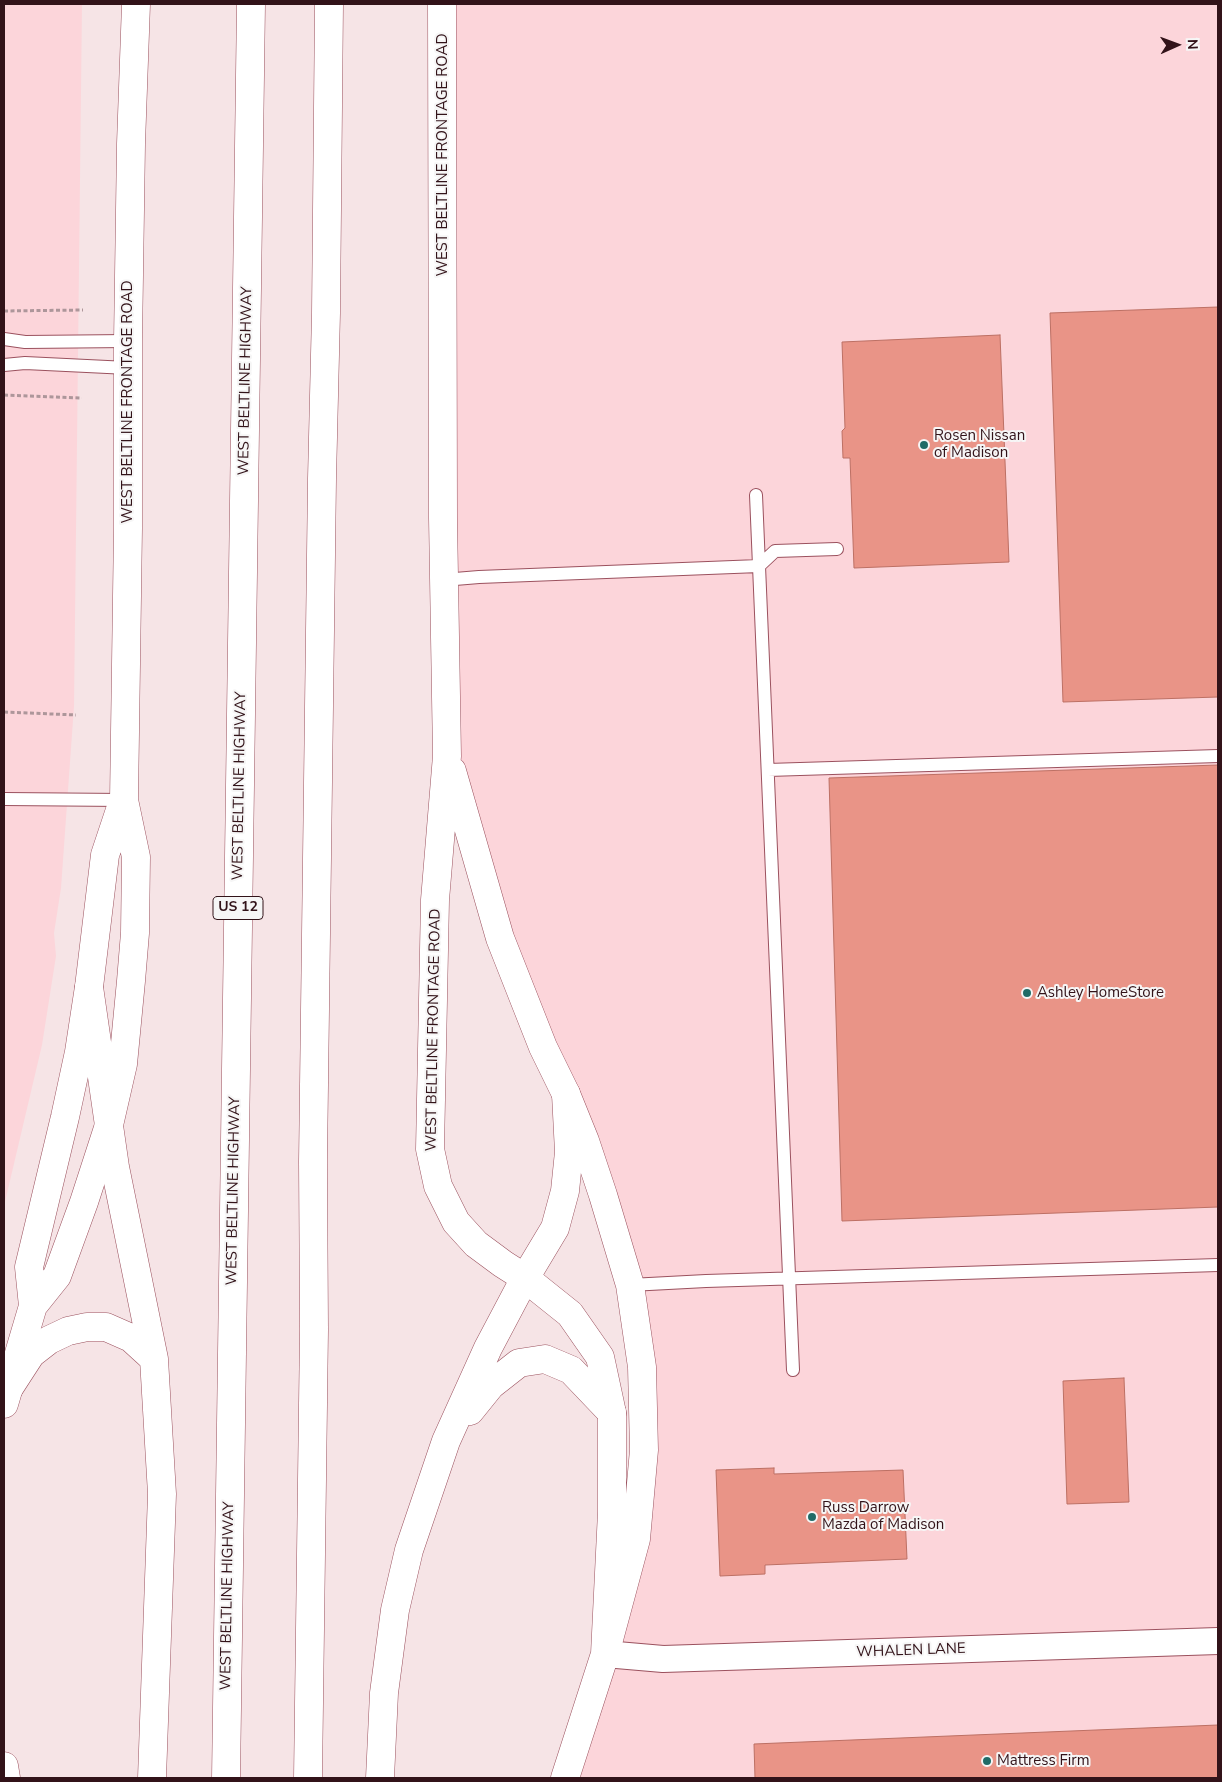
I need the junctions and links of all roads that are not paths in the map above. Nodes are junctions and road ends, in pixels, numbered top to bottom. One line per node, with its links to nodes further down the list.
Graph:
1 (136, 4): 6 (main road, WEST BELTLINE FRONTAGE ROAD)
2 (251, 4): 36 (main road, WEST BELTLINE HIGHWAY / US 12)
3 (329, 4): 37 (main road)
4 (442, 4): 12 (main road, WEST BELTLINE FRONTAGE ROAD)
5 (4, 339): 6 (lane)
6 (128, 341): 8 (main road, WEST BELTLINE FRONTAGE ROAD)
7 (4, 365): 8 (lane)
8 (128, 368): 17 (main road, WEST BELTLINE FRONTAGE ROAD)
9 (756, 495): 11 (lane)
10 (837, 548): 11 (lane)
11 (758, 566): 12 (lane); 15 (lane)
12 (444, 580): 13 (main road, WEST BELTLINE FRONTAGE ROAD)
13 (447, 756): 19 (main road, WEST BELTLINE FRONTAGE ROAD); 22 (main road, WEST BELTLINE FRONTAGE ROAD)
14 (1218, 756): 15 (lane)
15 (768, 770): 23 (lane)
16 (4, 799): 17 (lane)
17 (124, 800): 18 (main road, WEST BELTLINE FRONTAGE ROAD); 20 (main road, WEST BELTLINE FRONTAGE ROAD)
18 (89, 988): 20 (main road); 25 (main road, WEST BELTLINE FRONTAGE ROAD)
19 (566, 1094): 22 (main road); 24 (main road, WEST BELTLINE FRONTAGE ROAD)
20 (109, 1125): 25 (main road, WEST BELTLINE FRONTAGE ROAD); 26 (main road)
21 (1218, 1265): 23 (lane)
22 (525, 1278): 29 (main road, WEST BELTLINE FRONTAGE ROAD); 30 (main road)
23 (790, 1278): 24 (lane); 27 (lane)
24 (630, 1285): 32 (main road, WEST BELTLINE FRONTAGE ROAD)
25 (33, 1306): 28 (main road, WEST BELTLINE FRONTAGE ROAD)
26 (154, 1359): 28 (main road); 35 (main road)
27 (793, 1370)
28 (5, 1397)
29 (612, 1414): 30 (main road); 32 (main road, WEST BELTLINE FRONTAGE ROAD)
30 (446, 1441): 38 (main road)
31 (1218, 1640): 32 (street, WHALEN LANE)
32 (605, 1654): 39 (main road, WEST BELTLINE FRONTAGE ROAD)
33 (4, 1766): 34 (main road)
34 (6, 1778)
35 (152, 1778)
36 (226, 1778)
37 (308, 1778)
38 (380, 1778)
39 (565, 1778)

